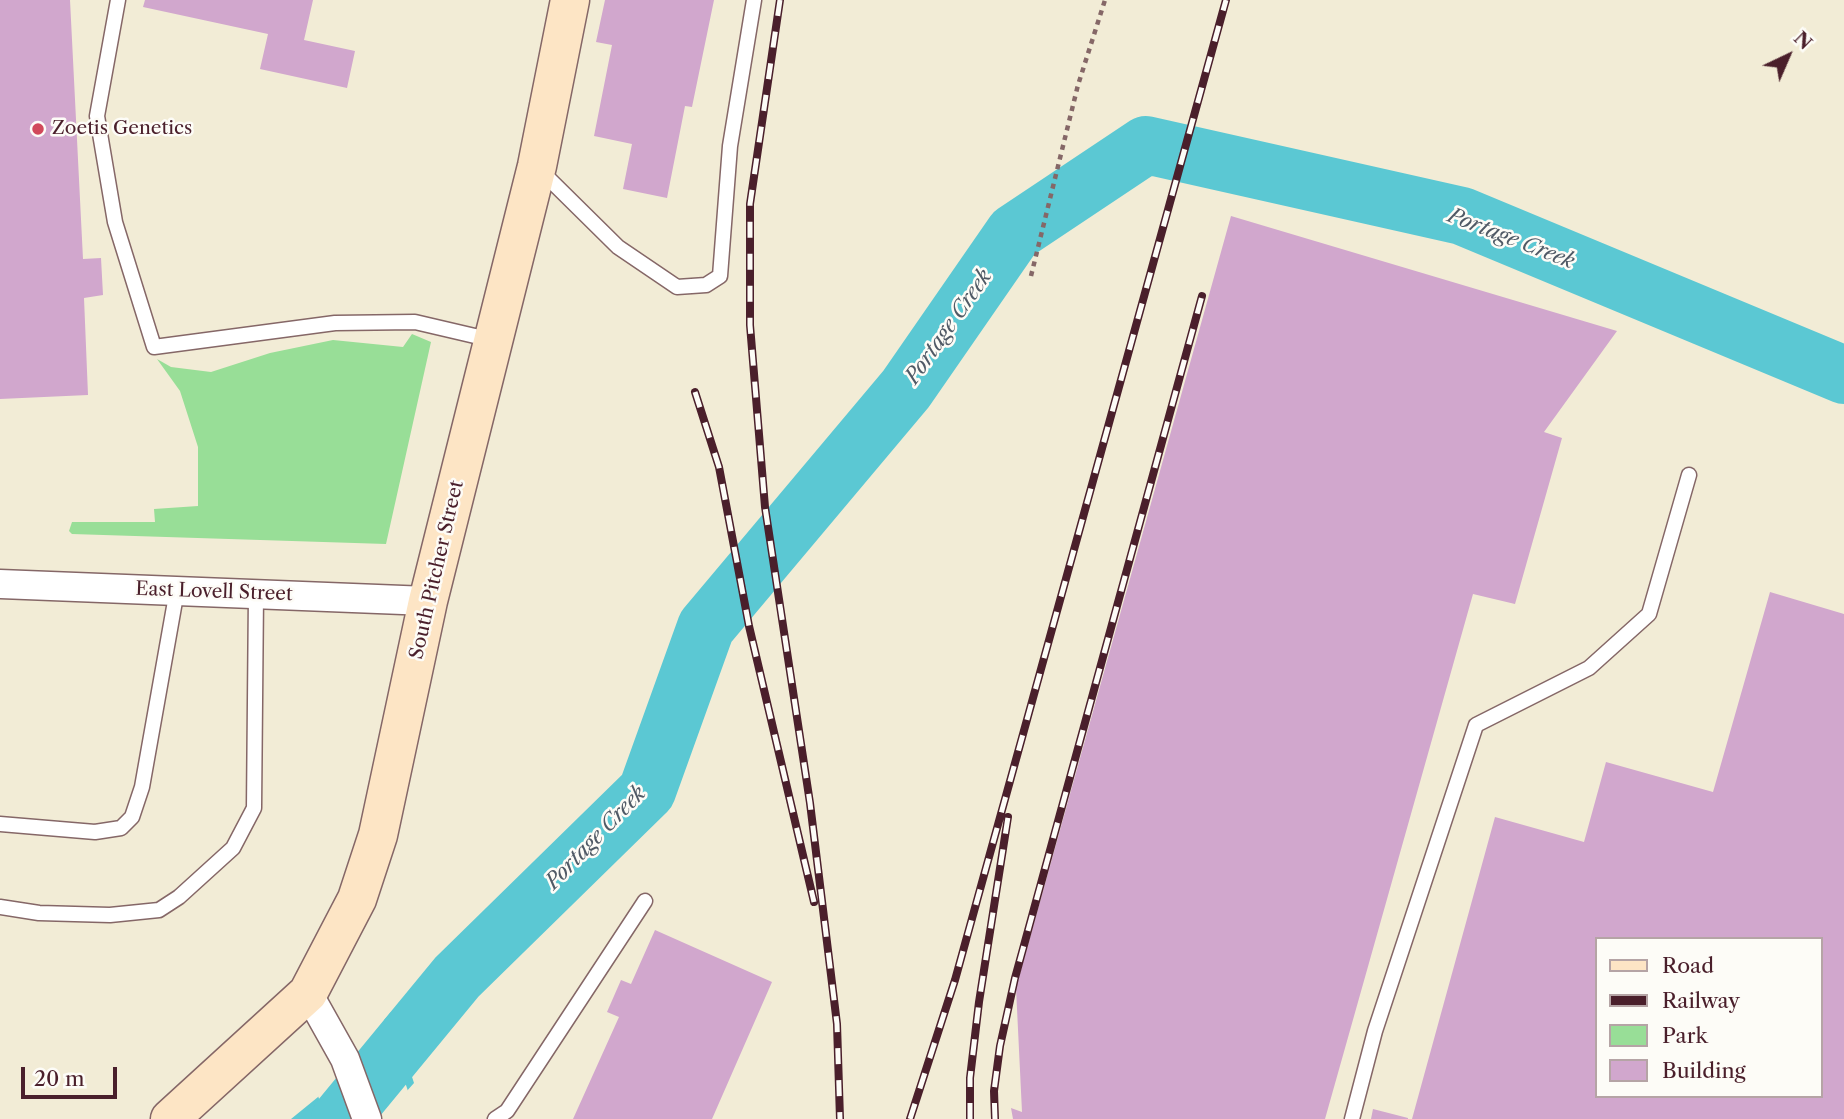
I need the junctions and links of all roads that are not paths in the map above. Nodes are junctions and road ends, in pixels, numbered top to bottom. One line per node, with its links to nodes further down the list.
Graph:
1 (118, 0): 5 (lane)
2 (570, 0): 4 (main road, South Pitcher Street)
3 (754, 0): 4 (lane)
4 (537, 166): 5 (main road, South Pitcher Street)
5 (493, 341): 10 (main road, South Pitcher Street)
6 (1689, 475): 18 (lane)
7 (0, 584): 8 (street, East Lovell Street)
8 (177, 590): 9 (street, East Lovell Street); 11 (lane)
9 (256, 594): 10 (street, East Lovell Street); 13 (lane)
10 (428, 601): 14 (main road, South Pitcher Street)
11 (0, 824)
12 (645, 901): 17 (lane)
13 (0, 907)
14 (308, 993): 15 (main road); 16 (street)
15 (170, 1119)
16 (367, 1119)
17 (495, 1119)
18 (1352, 1119)

